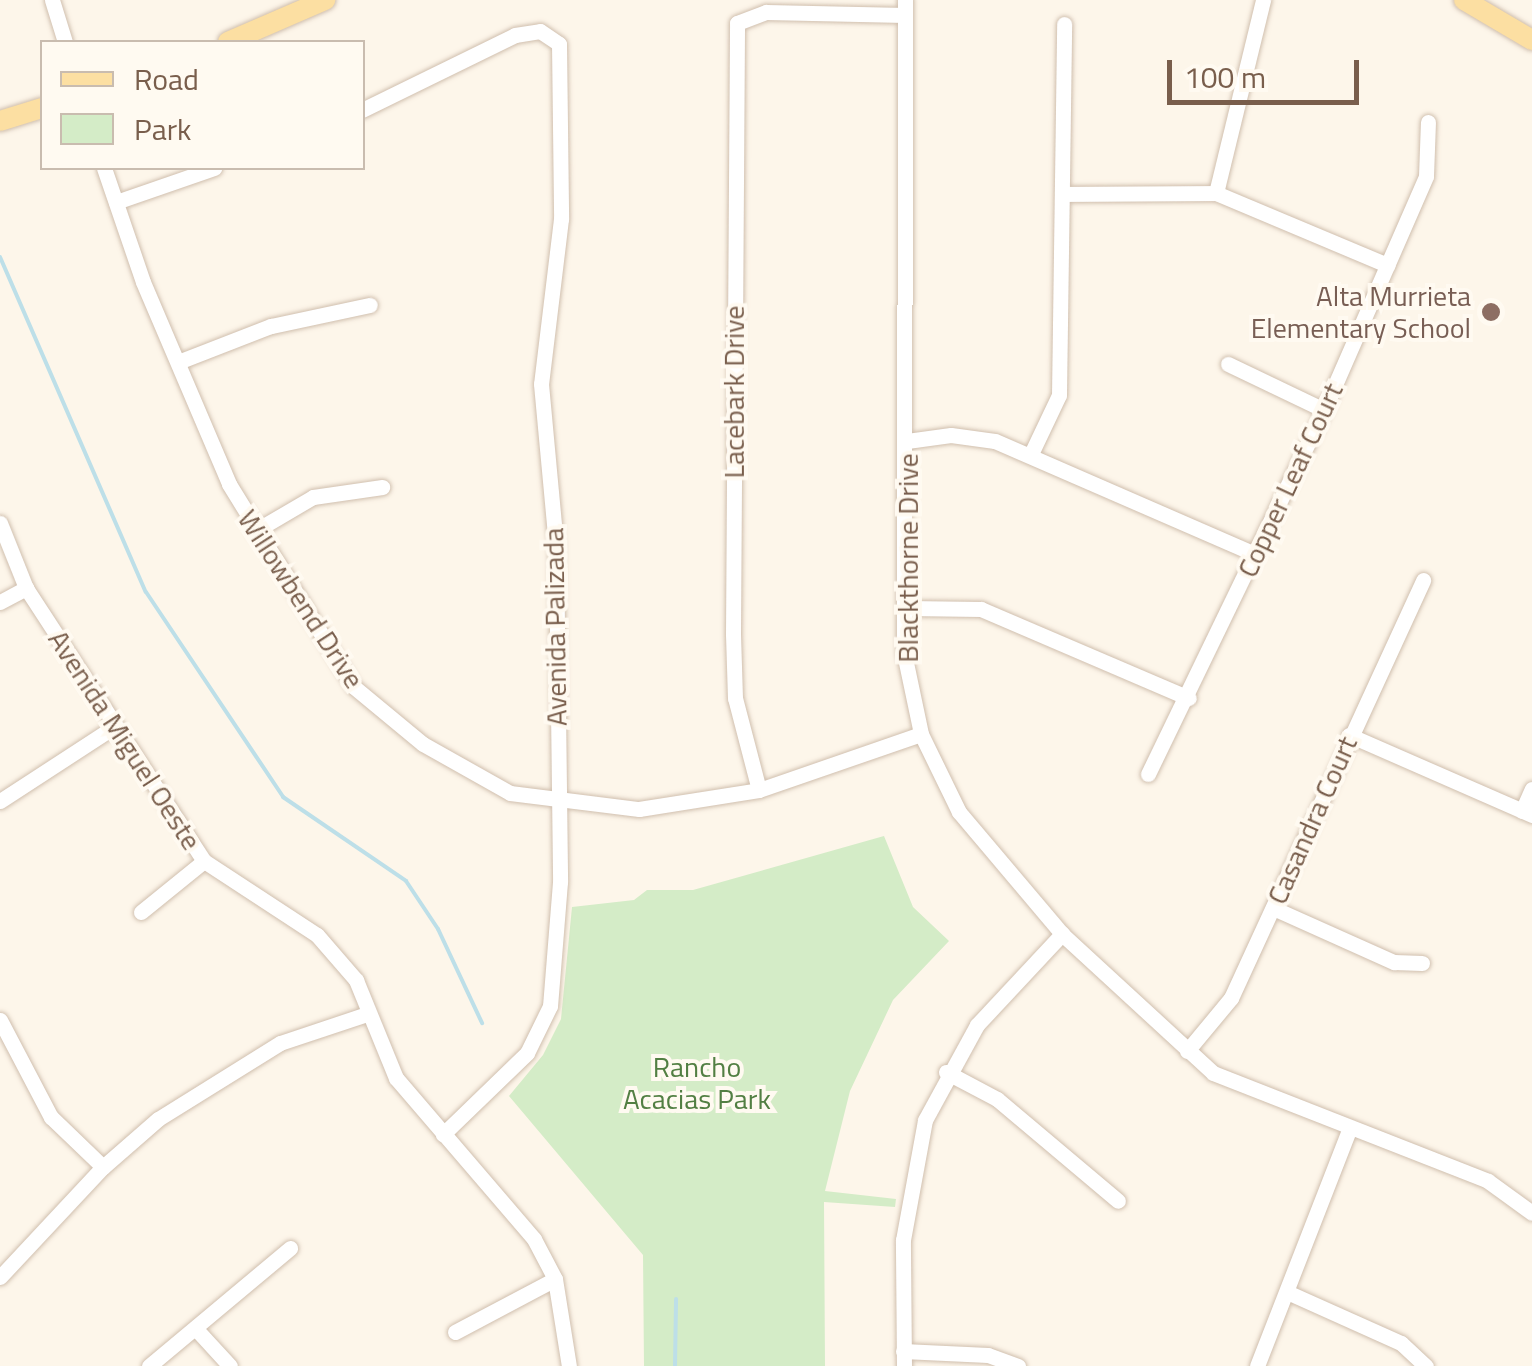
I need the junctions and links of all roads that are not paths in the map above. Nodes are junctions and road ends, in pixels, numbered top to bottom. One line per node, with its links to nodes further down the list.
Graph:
1 (52, 0): 7 (street)
2 (324, 0): 8 (main road)
3 (1263, 0): 16 (street)
4 (1464, 0): 9 (main road)
5 (905, 7): 24 (street, Blackthorne Drive); 40 (street, Lacebark Drive)
6 (1064, 24): 17 (street)
7 (63, 40)
8 (233, 40)
9 (1532, 40)
10 (40, 109): 12 (main road)
11 (365, 109): 42 (street, Avenida Palizada)
12 (0, 121)
13 (1428, 122): 19 (street, Copper Leaf Court)
14 (105, 170): 18 (street, Willowbend Drive)
15 (208, 170): 18 (street)
16 (1216, 193): 17 (street); 19 (street)
17 (1063, 194): 25 (street)
18 (116, 202): 21 (street, Willowbend Drive)
19 (1387, 265): 23 (street, Copper Leaf Court)
20 (370, 306): 21 (street)
21 (178, 362): 28 (street, Willowbend Drive)
22 (1228, 364): 23 (street)
23 (1324, 410): 29 (street, Copper Leaf Court)
24 (908, 441): 25 (street); 33 (street, Blackthorne Drive)
25 (1031, 454): 29 (street)
26 (382, 487): 28 (street)
27 (0, 523): 31 (street, Avenida Miguel Oeste)
28 (255, 531): 42 (street, Willowbend Drive)
29 (1255, 554): 34 (street, Copper Leaf Court)
30 (1424, 580): 37 (street, Casandra Court)
31 (26, 588): 32 (street); 35 (street, Avenida Miguel Oeste)
32 (0, 602)
33 (908, 608): 34 (street); 36 (street, Blackthorne Drive)
34 (1189, 698): 38 (street, Copper Leaf Court)
35 (115, 726): 41 (street); 44 (street, Avenida Miguel Oeste)
36 (922, 734): 40 (street, Willowbend Drive); 47 (street, Blackthorne Drive)
37 (1350, 736): 43 (street); 45 (street, Casandra Court)
38 (1148, 774)
39 (1532, 789): 43 (street)
40 (759, 790): 42 (street, Willowbend Drive)
41 (0, 801)
42 (556, 803): 54 (street, Avenida Palizada)
43 (1527, 813)
44 (204, 862): 46 (street); 49 (street, Avenida Miguel Oeste)
45 (1272, 908): 48 (street); 51 (street, Casandra Court)
46 (141, 912)
47 (1062, 934): 51 (street, Blackthorne Drive); 52 (street)
48 (1422, 963)
49 (367, 1014): 54 (street, Avenida Miguel Oeste); 55 (street)
50 (0, 1020): 55 (street)
51 (1187, 1051): 53 (street, Blackthorne Drive)
52 (946, 1072): 56 (street); 64 (street)
53 (1350, 1127): 57 (street, Blackthorne Drive); 61 (street)
54 (443, 1134): 60 (street, Avenida Miguel Oeste)
55 (103, 1167): 59 (street)
56 (1118, 1201)
57 (1532, 1212)
58 (290, 1248): 62 (street)
59 (3, 1275)
60 (555, 1279): 63 (street); 67 (street, Avenida Miguel Oeste)
61 (1287, 1292): 69 (street); 70 (street)
62 (196, 1329): 65 (street); 66 (street)
63 (455, 1332)
64 (904, 1359): 68 (street)
65 (149, 1366)
66 (230, 1366)
67 (568, 1366)
68 (1018, 1366)
69 (1257, 1366)
70 (1426, 1366)

